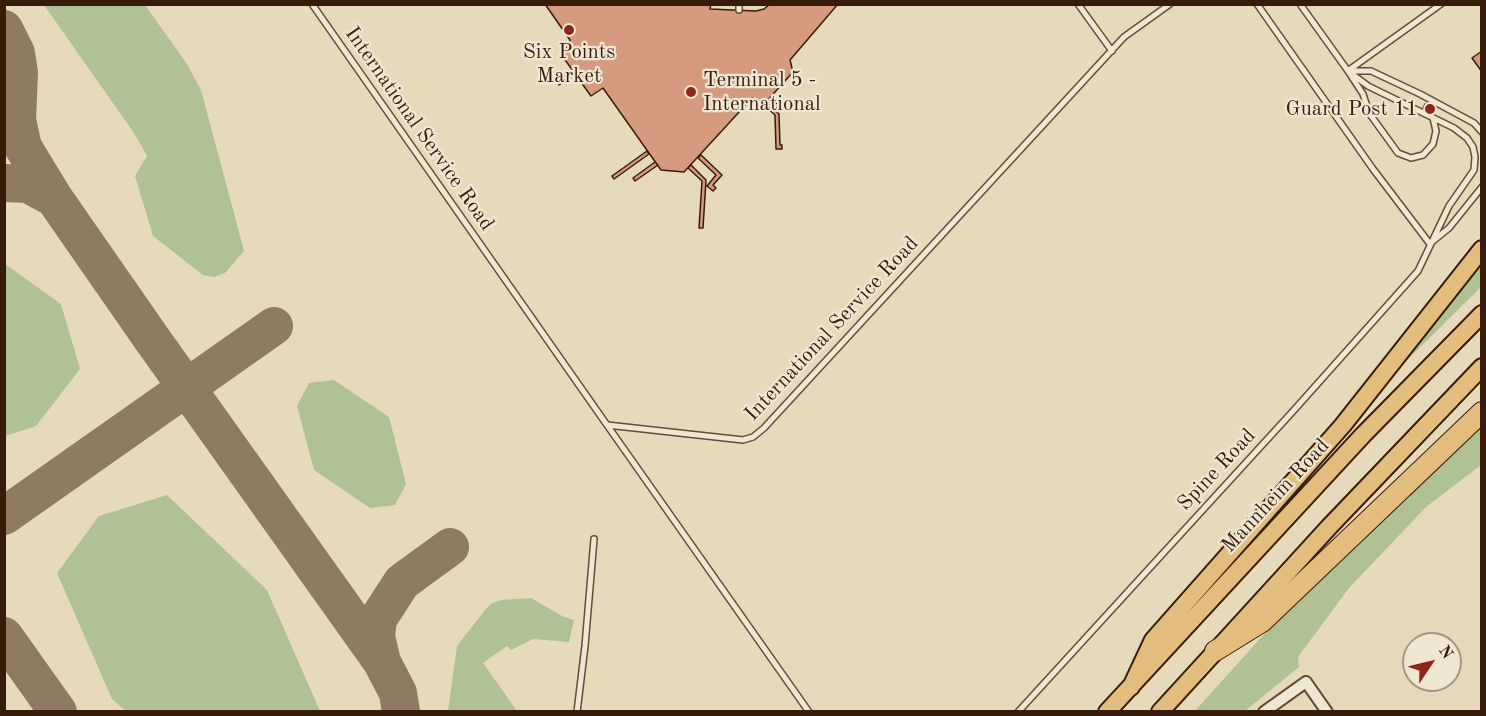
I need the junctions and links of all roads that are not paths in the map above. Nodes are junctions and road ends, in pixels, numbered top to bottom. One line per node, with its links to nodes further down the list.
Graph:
1 (312, 4): 17 (lane, International Service Road)
2 (1078, 4): 7 (lane)
3 (1170, 4): 7 (lane, International Service Road)
4 (1257, 4): 12 (lane)
5 (1300, 4): 8 (lane)
6 (1441, 4): 8 (lane)
7 (1112, 51): 17 (lane, International Service Road)
8 (1348, 71): 9 (lane, Spine Road); 9 (lane); 10 (lane)
9 (1433, 118): 12 (lane, Spine Road)
10 (1482, 132)
11 (1482, 187): 12 (lane)
12 (1430, 244): 23 (lane, Spine Road)
13 (1482, 249): 20 (main road)
14 (1482, 314): 20 (main road, Mannheim Road)
15 (1482, 367): 19 (main road)
16 (1482, 412): 19 (highway)
17 (608, 425): 22 (lane)
18 (594, 539): 21 (lane)
19 (1215, 651): 25 (main road)
20 (1131, 687): 24 (main road, Mannheim Road)
21 (577, 711)
22 (809, 711)
23 (1018, 711)
24 (1107, 711)
25 (1160, 711)
26 (1264, 711): 27 (street)
27 (1327, 711)

